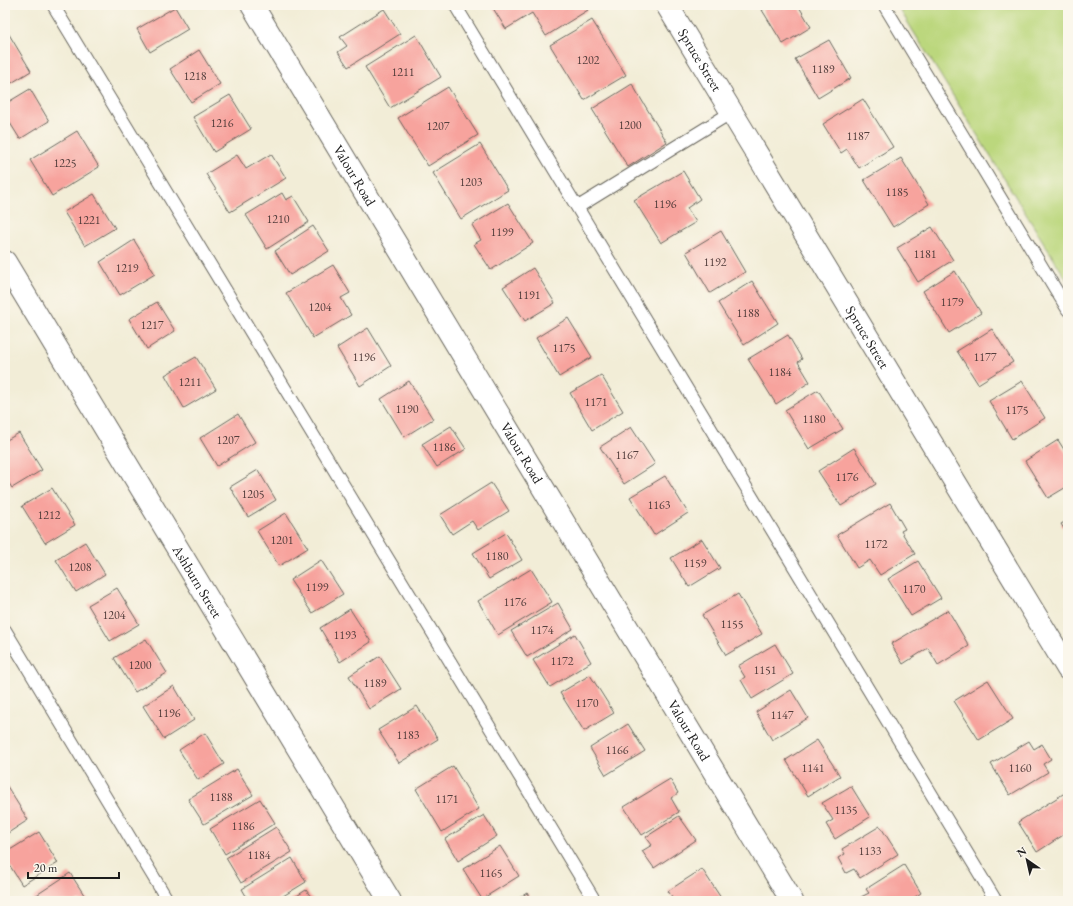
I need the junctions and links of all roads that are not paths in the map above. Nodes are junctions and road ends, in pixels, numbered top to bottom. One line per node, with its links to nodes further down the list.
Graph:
1 (53, 5): 14 (lane)
2 (252, 5): 15 (street, Valour Road)
3 (455, 5): 7 (lane)
4 (667, 5): 6 (street, Spruce Street)
5 (884, 5): 9 (lane)
6 (732, 112): 7 (lane); 11 (street, Spruce Street)
7 (578, 207): 16 (lane)
8 (5, 262): 13 (street, Ashburn Street)
9 (1068, 310)
10 (5, 630): 12 (lane)
11 (1068, 669)
12 (168, 901)
13 (390, 901)
14 (595, 901)
15 (792, 901)
16 (996, 901)

